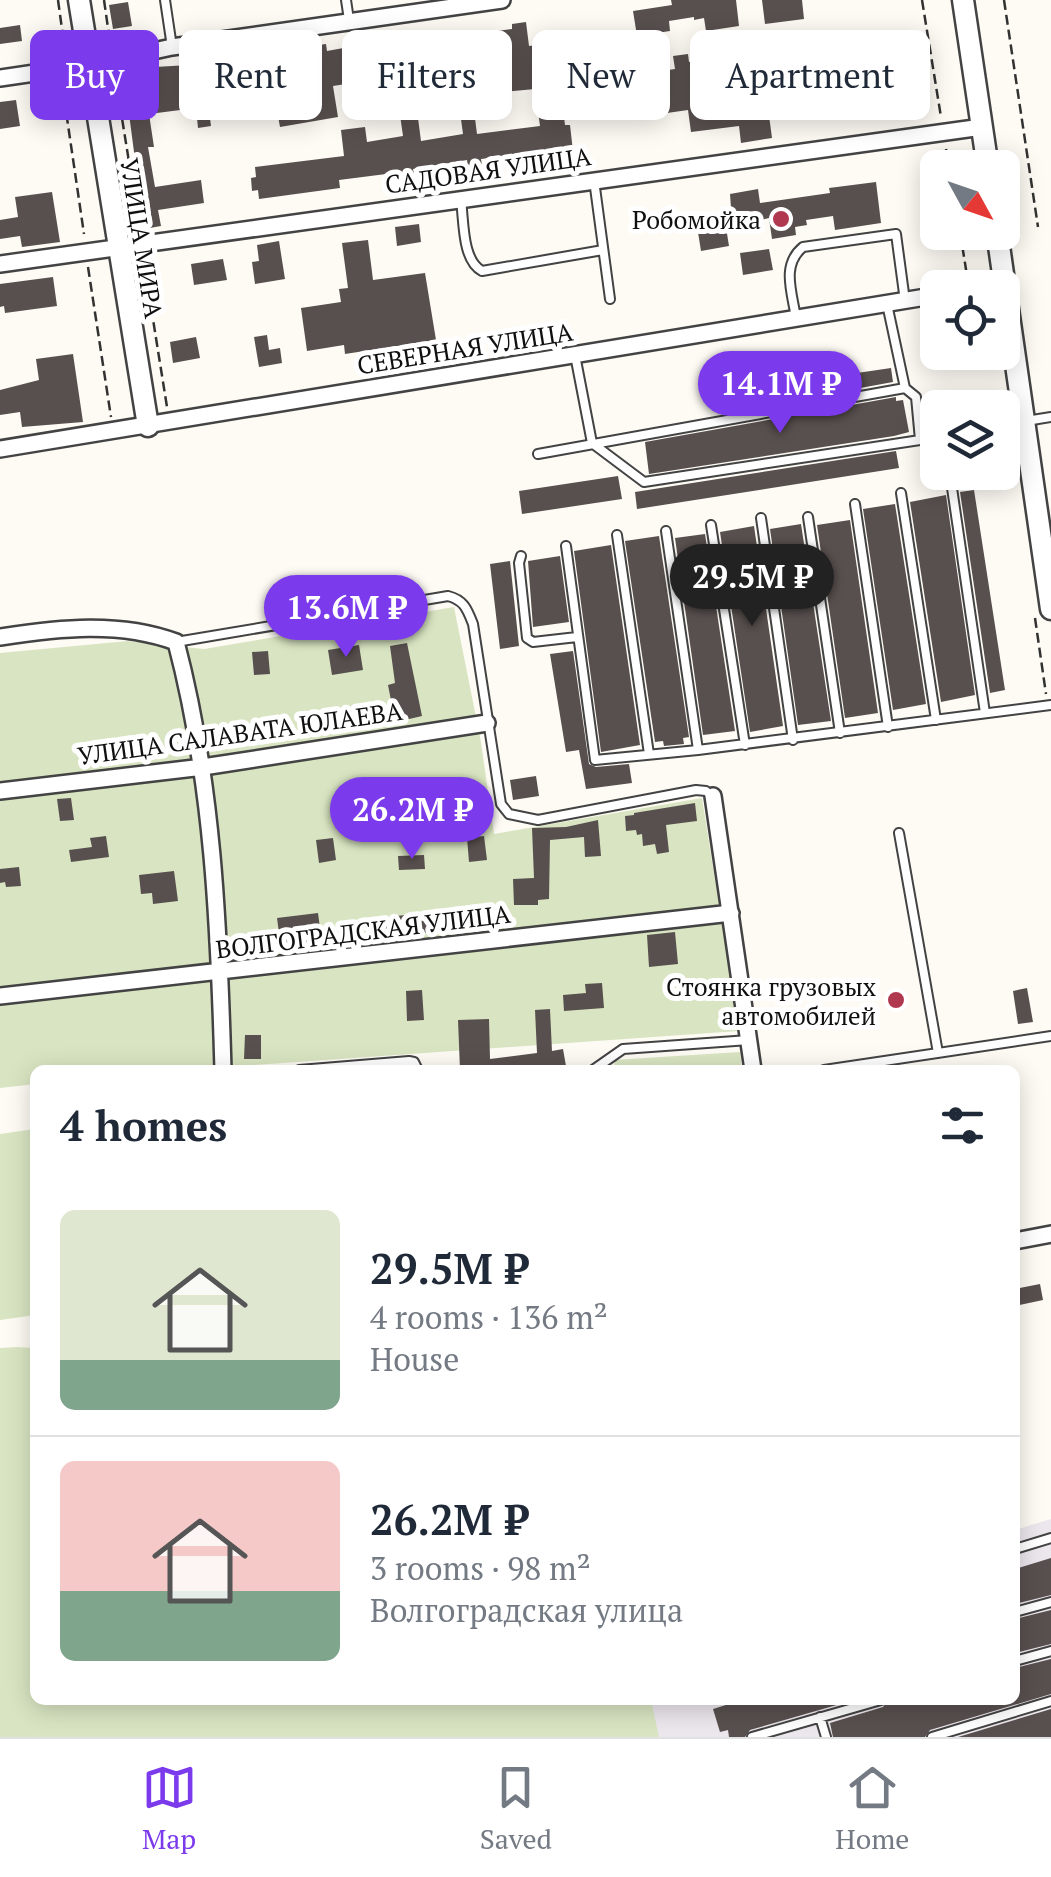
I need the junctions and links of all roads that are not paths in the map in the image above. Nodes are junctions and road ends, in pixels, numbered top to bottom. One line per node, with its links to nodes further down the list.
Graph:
1 (79, 0): 7 (street, УЛИЦА МИРА)
2 (165, 0): 8 (lane)
3 (346, 0): 6 (lane)
4 (502, 0): 6 (street)
5 (963, 0): 13 (street)
6 (350, 22): 8 (street)
7 (84, 30)
8 (172, 47): 9 (street)
9 (159, 50)
10 (30, 73): 11 (street)
11 (0, 78)
12 (98, 120): 17 (street, УЛИЦА МИРА)
13 (982, 127): 14 (street); 15 (street, САДОВАЯ УЛИЦА)
14 (985, 150)
15 (594, 180): 16 (street, САДОВАЯ УЛИЦА); 18 (lane)
16 (460, 199): 17 (street, САДОВАЯ УЛИЦА); 18 (lane)
17 (118, 246): 19 (street, САДОВАЯ УЛИЦА); 30 (street, УЛИЦА МИРА)
18 (603, 250): 21 (lane)
19 (0, 264)
20 (920, 298): 22 (street, СЕВЕРНАЯ УЛИЦА)
21 (610, 299)
22 (905, 300): 23 (street, СЕВЕРНАЯ УЛИЦА); 24 (lane)
23 (887, 304): 24 (street, СЕВЕРНАЯ УЛИЦА); 27 (lane)
24 (796, 318): 25 (street, СЕВЕРНАЯ УЛИЦА)
25 (575, 355): 30 (street, СЕВЕРНАЯ УЛИЦА); 31 (lane)
26 (1013, 370): 29 (street)
27 (905, 388): 31 (lane); 31 (lane)
28 (1051, 417): 29 (lane)
29 (1024, 422): 44 (street)
30 (148, 426): 32 (street, СЕВЕРНАЯ УЛИЦА)
31 (592, 443): 33 (lane)
32 (0, 449)
33 (538, 454)
34 (952, 490): 50 (lane)
35 (902, 494): 51 (lane)
36 (855, 504): 53 (lane)
37 (808, 517): 54 (lane)
38 (761, 518): 55 (lane)
39 (712, 525): 56 (lane)
40 (666, 530): 57 (lane)
41 (616, 535): 58 (lane)
42 (566, 546): 47 (lane)
43 (522, 556): 47 (lane)
44 (1049, 584): 45 (street)
45 (1051, 608)
46 (0, 637): 48 (street)
47 (577, 637): 58 (lane)
48 (176, 642): 52 (lane); 59 (street)
49 (1051, 705): 50 (lane)
50 (985, 713): 51 (lane)
51 (936, 720): 53 (lane)
52 (487, 723): 59 (street, УЛИЦА САЛАВАТА ЮЛАЕВА); 61 (lane)
53 (888, 726): 54 (lane)
54 (840, 733): 55 (lane)
55 (793, 740): 56 (lane)
56 (746, 746): 57 (lane)
57 (698, 750): 58 (lane)
58 (649, 754)
59 (203, 767): 60 (street, УЛИЦА САЛАВАТА ЮЛАЕВА); 64 (street)
60 (0, 790)
61 (713, 796): 63 (street)
62 (898, 834): 68 (lane)
63 (732, 914): 64 (street, ВОЛГОГРАДСКАЯ УЛИЦА); 67 (street)
64 (220, 972): 65 (street, ВОЛГОГРАДСКАЯ УЛИЦА); 70 (street)
65 (0, 996)
66 (1051, 1036): 68 (lane)
67 (749, 1040): 69 (lane); 75 (street)
68 (938, 1053): 76 (lane)
69 (606, 1060): 73 (lane); 74 (lane)
70 (223, 1065)
71 (360, 1065): 72 (lane)
72 (416, 1065)
73 (599, 1065)
74 (606, 1065)
75 (752, 1065)
76 (858, 1065)
77 (1051, 1234): 78 (street)
78 (1020, 1240)
79 (1051, 1538): 80 (lane)
80 (1020, 1547)
81 (1051, 1602): 82 (lane)
82 (1020, 1611)
83 (1051, 1651): 84 (lane)
84 (1020, 1660)
85 (1051, 1701): 90 (lane)
86 (864, 1705): 87 (lane)
87 (820, 1718): 88 (lane); 89 (lane)
88 (752, 1737)
89 (826, 1737)
90 (932, 1737)

